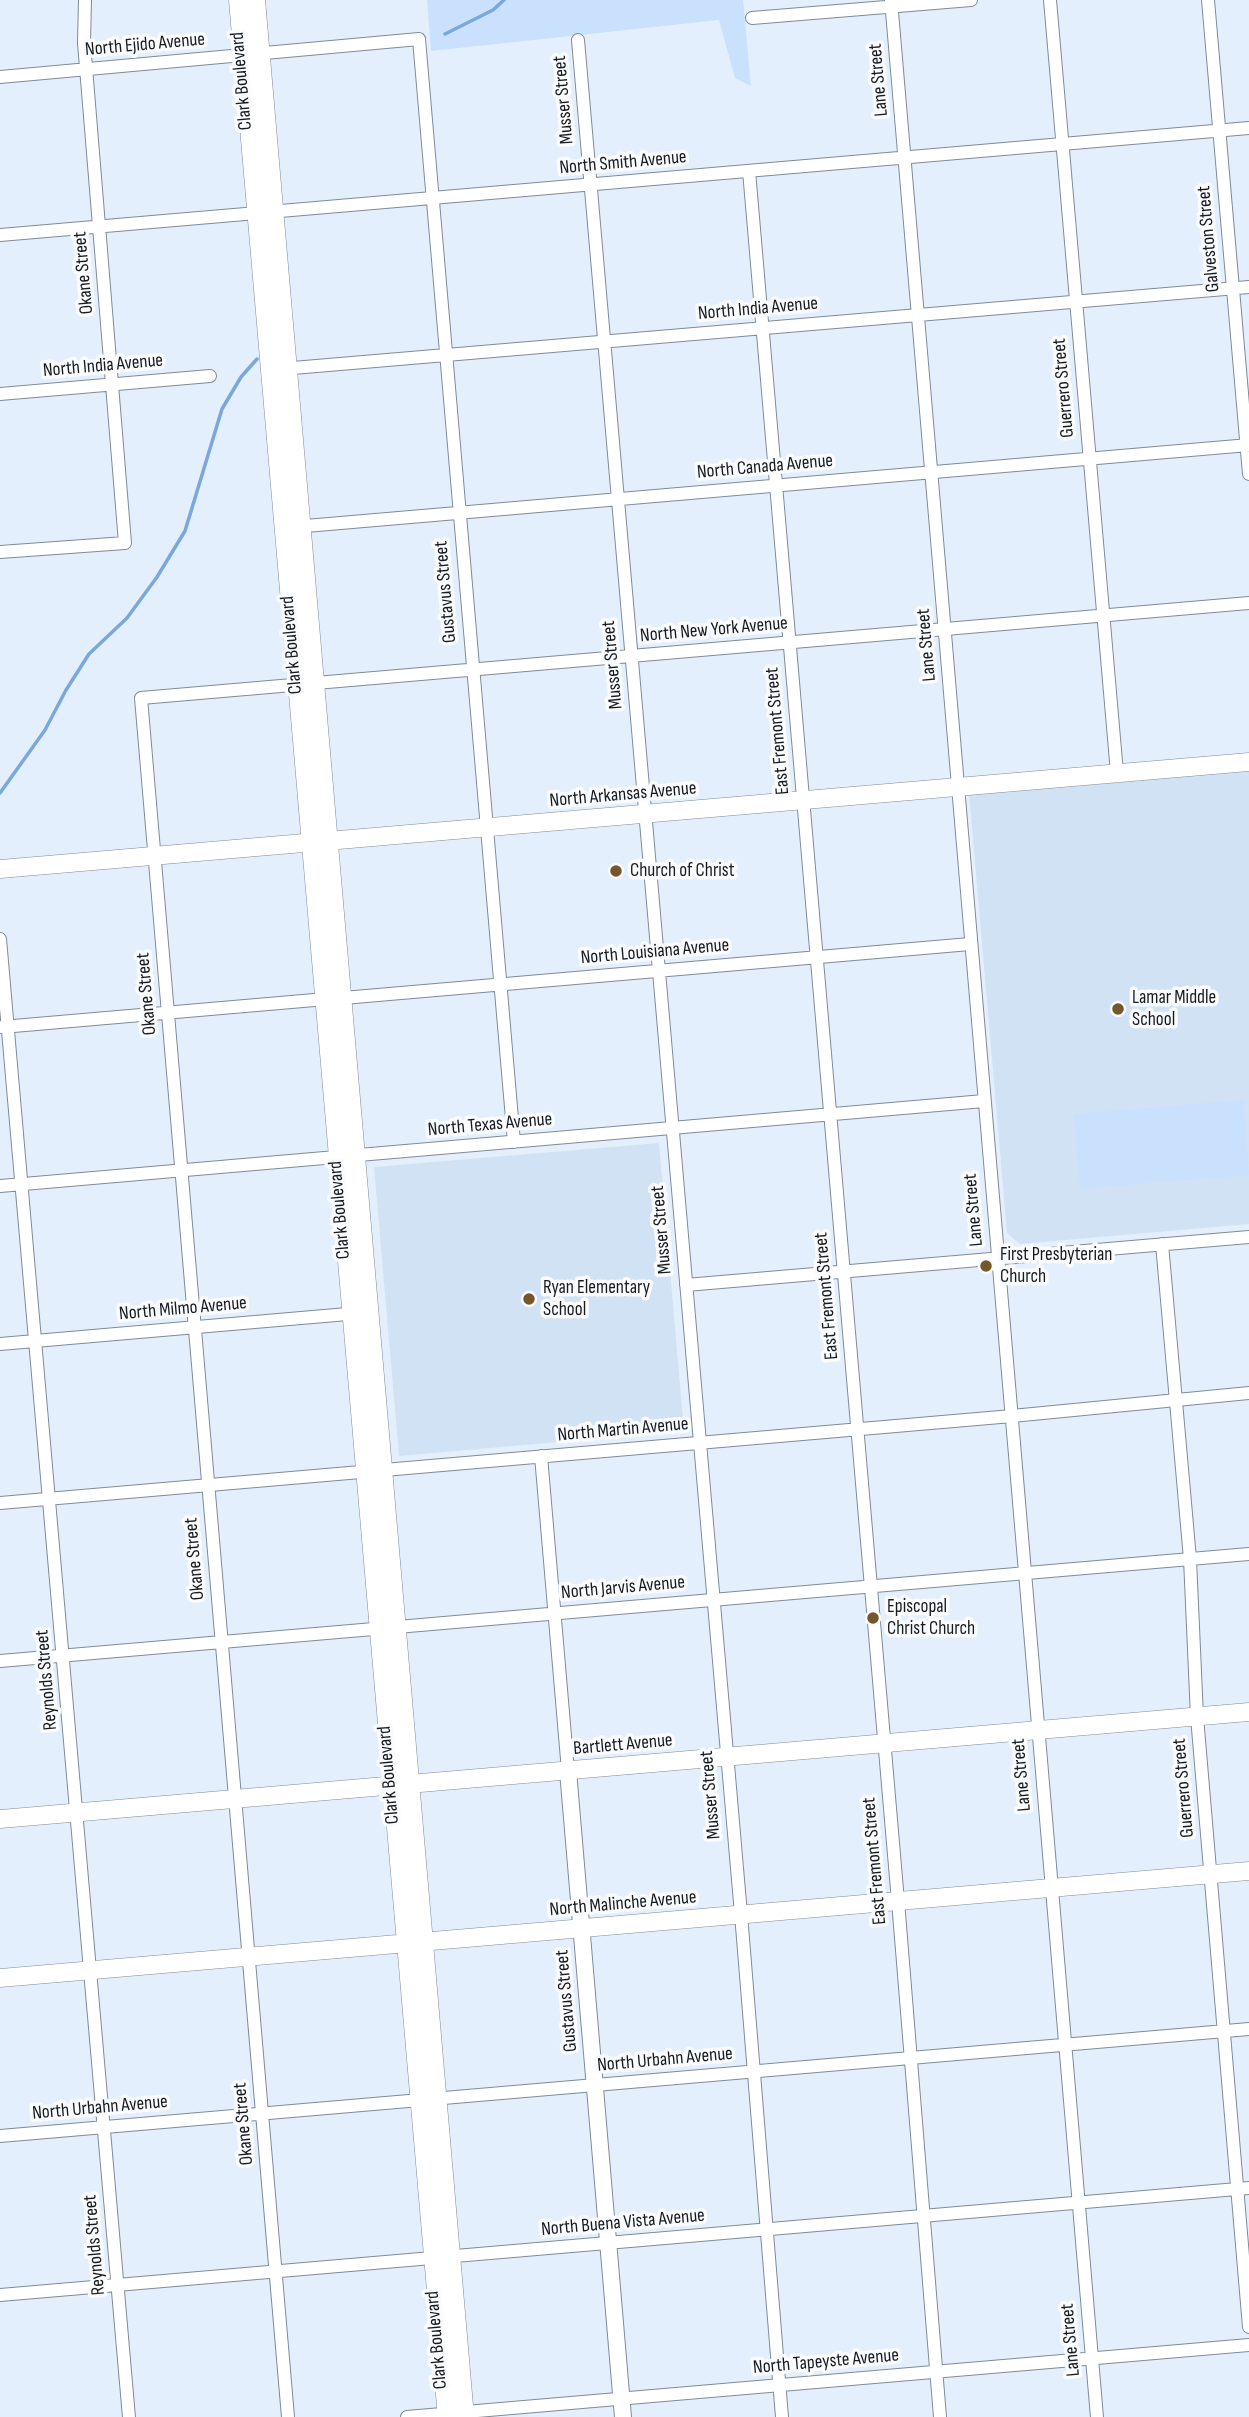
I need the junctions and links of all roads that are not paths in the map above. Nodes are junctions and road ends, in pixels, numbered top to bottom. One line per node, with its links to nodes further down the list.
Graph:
1 (85, 0): 12 (street, Okane Street)
2 (238, 0): 11 (main road, Clark Boulevard)
3 (256, 0): 11 (main road, Clark Boulevard)
4 (971, 0): 7 (street)
5 (1050, 0): 16 (street, Guerrero Street)
6 (1208, 0): 15 (street, Galveston Street)
7 (892, 3): 8 (street); 17 (street, Lane Street)
8 (752, 18)
9 (419, 39): 11 (street, North Ejido Avenue); 20 (street, Gustavus Street)
10 (578, 40): 19 (street, Musser Street)
11 (253, 55): 12 (street, North Ejido Avenue); 21 (main road, Clark Boulevard)
12 (86, 69): 13 (street, North Ejido Avenue); 22 (street, Okane Street)
13 (0, 77)
14 (1249, 128): 15 (street, North Smith Avenue)
15 (1219, 131): 16 (street, North Smith Avenue); 25 (street, Galveston Street)
16 (1062, 144): 17 (street, North Smith Avenue); 26 (street, Guerrero Street)
17 (905, 158): 18 (street, North Smith Avenue); 27 (street, Lane Street)
18 (749, 171): 19 (street, North Smith Avenue); 28 (street, East Fremont Street)
19 (591, 185): 20 (street, North Smith Avenue); 29 (street, Musser Street)
20 (433, 198): 21 (street, North Smith Avenue); 30 (street, Gustavus Street)
21 (266, 213): 22 (street, North Smith Avenue); 31 (main road, Clark Boulevard); 32 (main road, Clark Boulevard)
22 (100, 227): 23 (street, North Smith Avenue); 34 (street, Okane Street)
23 (0, 235)
24 (1249, 286): 25 (street, North India Avenue)
25 (1233, 288): 26 (street, North India Avenue); 36 (street, Galveston Street)
26 (1076, 301): 27 (street, North India Avenue); 37 (street, Guerrero Street)
27 (918, 315): 28 (street, North India Avenue); 38 (street, Lane Street)
28 (763, 328): 29 (street, North India Avenue); 40 (street, East Fremont Street)
29 (604, 342): 30 (street, North India Avenue); 41 (street, Musser Street)
30 (447, 355): 31 (street, North India Avenue); 42 (street, Gustavus Street)
31 (289, 369): 32 (street, North India Avenue); 43 (main road, Clark Boulevard)
32 (271, 370): 43 (main road, Clark Boulevard)
33 (209, 376): 34 (street, North India Avenue)
34 (113, 385): 35 (street, North India Avenue); 44 (street, Okane Street)
35 (0, 394)
36 (1248, 445): 37 (street, North Canada Avenue); 39 (street, Galveston Street)
37 (1089, 459): 38 (street, North Canada Avenue); 46 (street, Guerrero Street)
38 (932, 472): 40 (street, North Canada Avenue); 47 (street, Lane Street)
39 (1249, 474)
40 (776, 486): 41 (street, North Canada Avenue); 48 (street, East Fremont Street)
41 (618, 499): 42 (street, North Canada Avenue); 49 (street, Musser Street)
42 (460, 513): 43 (street, North Canada Avenue); 50 (street, Gustavus Street)
43 (293, 527): 51 (main road, Clark Boulevard)
44 (0, 552)
45 (1249, 603): 46 (street, North New York Avenue)
46 (1102, 616): 47 (street, North New York Avenue); 54 (street, Guerrero Street)
47 (945, 629): 48 (street, North New York Avenue); 55 (street, Lane Street)
48 (790, 643): 49 (street, North New York Avenue); 56 (street, East Fremont Street)
49 (632, 656): 50 (street, North New York Avenue); 57 (street, Musser Street)
50 (474, 670): 51 (street, North New York Avenue); 58 (street, Gustavus Street)
51 (307, 684): 52 (street, North New York Avenue); 59 (main road, Clark Boulevard)
52 (141, 698): 60 (street, Okane Street)
53 (1249, 762): 54 (main road, North Arkansas Avenue)
54 (1117, 773): 55 (main road, North Arkansas Avenue)
55 (959, 787): 56 (main road, North Arkansas Avenue); 63 (street, Lane Street)
56 (803, 800): 57 (main road, North Arkansas Avenue); 64 (street, East Fremont Street)
57 (645, 814): 58 (main road, North Arkansas Avenue); 65 (street, Musser Street)
58 (487, 828): 59 (main road, North Arkansas Avenue); 66 (street, Gustavus Street)
59 (321, 842): 60 (main road, North Arkansas Avenue); 67 (main road, Clark Boulevard)
60 (154, 856): 61 (main road, North Arkansas Avenue); 68 (street, Okane Street)
61 (0, 869)
62 (0, 939): 69 (street, Reynolds Street)
63 (970, 944): 64 (street, North Louisiana Avenue); 70 (street, Lane Street)
64 (817, 957): 65 (street, North Louisiana Avenue); 71 (street, East Fremont Street)
65 (659, 971): 66 (street, North Louisiana Avenue); 72 (street, Musser Street)
66 (501, 985): 67 (street, North Louisiana Avenue); 73 (street, Gustavus Street)
67 (334, 998): 68 (street, North Louisiana Avenue); 74 (main road, Clark Boulevard)
68 (168, 1013): 69 (street, North Louisiana Avenue); 75 (street, Okane Street)
69 (4, 1027): 76 (street, Reynolds Street)
70 (984, 1101): 71 (street, North Texas Avenue); 80 (street, Lane Street)
71 (830, 1115): 72 (street, North Texas Avenue); 81 (street, East Fremont Street)
72 (673, 1128): 73 (street, North Texas Avenue); 82 (street, Musser Street)
73 (514, 1142): 74 (street, North Texas Avenue)
74 (348, 1156): 75 (street, North Texas Avenue); 83 (main road, Clark Boulevard)
75 (181, 1170): 76 (street, North Texas Avenue); 84 (street, Okane Street)
76 (22, 1184): 77 (street, North Texas Avenue); 85 (street, Reynolds Street)
77 (0, 1186)
78 (1249, 1237): 79 (street)
79 (1162, 1244): 80 (street); 88 (street, Guerrero Street)
80 (998, 1259): 81 (street); 89 (street, Lane Street)
81 (844, 1272): 82 (street); 90 (street, East Fremont Street)
82 (686, 1286): 91 (street, Musser Street)
83 (361, 1313): 84 (street, North Milmo Avenue); 93 (main road, Clark Boulevard)
84 (195, 1327): 85 (street, North Milmo Avenue); 94 (street, Okane Street)
85 (36, 1341): 86 (street, North Milmo Avenue); 95 (street, Reynolds Street)
86 (0, 1344)
87 (1249, 1393): 88 (street, North Martin Avenue)
88 (1176, 1399): 89 (street, North Martin Avenue); 98 (street, Guerrero Street)
89 (1012, 1416): 90 (street, North Martin Avenue); 99 (street, Lane Street)
90 (858, 1429): 91 (street, North Martin Avenue); 100 (street, East Fremont Street)
91 (700, 1443): 92 (street, North Martin Avenue); 101 (street, Musser Street)
92 (541, 1456): 93 (street, North Martin Avenue); 102 (street, Gustavus Street)
93 (375, 1470): 94 (street, North Martin Avenue); 103 (main road, Clark Boulevard)
94 (208, 1485): 95 (street, North Martin Avenue); 104 (street, Okane Street)
95 (50, 1498): 96 (street, North Martin Avenue); 105 (street, Reynolds Street)
96 (0, 1503)
97 (1249, 1554): 98 (street, North Jarvis Avenue)
98 (1190, 1559): 99 (street, North Jarvis Avenue); 108 (street, Guerrero Street)
99 (1026, 1573): 100 (street, North Jarvis Avenue); 109 (street, Lane Street)
100 (871, 1586): 101 (street, North Jarvis Avenue); 110 (street, East Fremont Street)
101 (714, 1600): 102 (street, North Jarvis Avenue); 111 (street, Musser Street)
102 (554, 1614): 103 (street, North Jarvis Avenue); 112 (street, Gustavus Street)
103 (388, 1627): 104 (street, North Jarvis Avenue); 113 (main road, Clark Boulevard)
104 (222, 1642): 105 (street, North Jarvis Avenue); 114 (street, Okane Street)
105 (64, 1656): 106 (street, North Jarvis Avenue); 115 (street, Reynolds Street)
106 (0, 1661)
107 (1249, 1712): 108 (main road, Bartlett Avenue)
108 (1198, 1717): 109 (main road, Bartlett Avenue); 118 (street, Guerrero Street)
109 (1038, 1731): 110 (main road, Bartlett Avenue); 119 (street, Lane Street)
110 (885, 1744): 111 (main road, Bartlett Avenue); 120 (street, East Fremont Street)
111 (727, 1757): 112 (main road, Bartlett Avenue); 121 (street, Musser Street)
112 (568, 1770): 113 (main road, Bartlett Avenue); 122 (street, Gustavus Street)
113 (402, 1785): 114 (main road, Bartlett Avenue); 123 (main road, Clark Boulevard)
114 (235, 1799): 115 (main road, Bartlett Avenue); 124 (street, Okane Street)
115 (78, 1813): 116 (main road, Bartlett Avenue); 125 (street, Reynolds Street)
116 (0, 1819)
117 (1249, 1871): 118 (main road, North Malinche Avenue)
118 (1211, 1874): 119 (main road, North Malinche Avenue); 128 (street, Guerrero Street)
119 (1051, 1888): 120 (main road, North Malinche Avenue); 129 (street, Lane Street)
120 (898, 1901): 121 (main road, North Malinche Avenue); 130 (street, East Fremont Street)
121 (741, 1914): 122 (main road, North Malinche Avenue); 131 (street, Musser Street)
122 (582, 1928): 123 (main road, North Malinche Avenue); 132 (street, Gustavus Street)
123 (415, 1943): 124 (main road, North Malinche Avenue); 133 (main road, Clark Boulevard)
124 (248, 1957): 125 (main road, North Malinche Avenue); 134 (street, Okane Street)
125 (91, 1970): 126 (main road, North Malinche Avenue); 135 (street, Reynolds Street)
126 (0, 1978)
127 (1249, 2029): 128 (street, North Urbahn Avenue)
128 (1224, 2031): 129 (street, North Urbahn Avenue); 137 (street, Guerrero Street)
129 (1065, 2045): 130 (street, North Urbahn Avenue); 138 (street, Lane Street)
130 (911, 2058): 131 (street, North Urbahn Avenue); 139 (street, East Fremont Street)
131 (754, 2071): 132 (street, North Urbahn Avenue); 140 (street, Musser Street)
132 (595, 2085): 133 (street, North Urbahn Avenue); 141 (street, Gustavus Street)
133 (429, 2099): 134 (street, North Urbahn Avenue); 142 (main road, Clark Boulevard)
134 (262, 2113): 135 (street, North Urbahn Avenue); 143 (street, Okane Street)
135 (105, 2127): 136 (street, North Urbahn Avenue); 144 (street, Reynolds Street)
136 (0, 2136)
137 (1243, 2189): 138 (street, North Buena Vista Avenue); 146 (street, Guerrero Street)
138 (1079, 2203): 139 (street, North Buena Vista Avenue); 148 (street, Lane Street)
139 (924, 2216): 140 (street, North Buena Vista Avenue); 149 (street, East Fremont Street)
140 (767, 2230): 141 (street, North Buena Vista Avenue); 150 (street, Musser Street)
141 (608, 2244): 142 (street, North Buena Vista Avenue); 151 (street, Gustavus Street)
142 (442, 2258): 143 (street, North Buena Vista Avenue); 152 (main road, Clark Boulevard)
143 (276, 2272): 144 (street, North Buena Vista Avenue); 154 (street, Okane Street)
144 (118, 2285): 145 (street, North Buena Vista Avenue); 153 (street, Reynolds Street)
145 (0, 2295)
146 (1249, 2327)
147 (1249, 2345): 148 (street, North Tapeyste Avenue)
148 (1092, 2359): 149 (street, North Tapeyste Avenue); 159 (street, Lane Street)
149 (937, 2372): 150 (street, North Tapeyste Avenue); 158 (street, East Fremont Street)
150 (779, 2385): 151 (street, North Tapeyste Avenue); 157 (street, Musser Street)
151 (621, 2399): 152 (street, North Tapeyste Avenue); 156 (street, Gustavus Street)
152 (456, 2415): 155 (street, North Tapeyste Avenue)
153 (129, 2417)
154 (288, 2417)
155 (407, 2417)
156 (623, 2417)
157 (782, 2417)
158 (940, 2417)
159 (1097, 2417)

